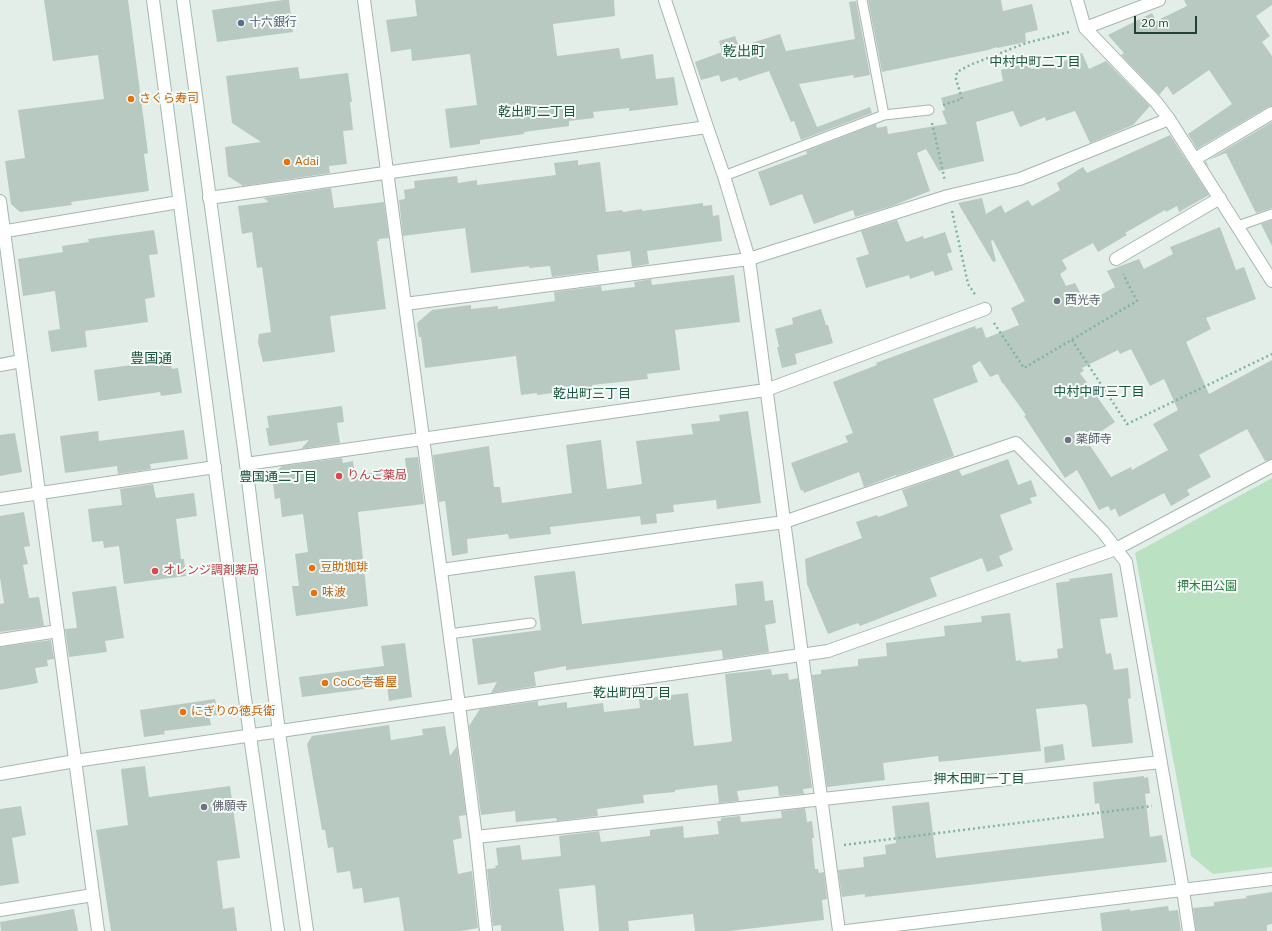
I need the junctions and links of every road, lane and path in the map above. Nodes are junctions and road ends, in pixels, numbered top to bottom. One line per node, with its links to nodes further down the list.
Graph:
1 (153, 0): 21 (street)
2 (183, 0): 18 (street)
3 (364, 0): 15 (street)
4 (665, 0): 13 (street)
5 (862, 0): 11 (lane)
6 (1077, 0): 8 (street)
7 (1159, 0): 8 (street)
8 (1085, 28): 9 (path); 12 (street)
9 (929, 110): 11 (lane); 17 (path)
10 (1272, 113): 14 (street)
11 (884, 115): 16 (lane)
12 (1169, 119): 14 (street); 17 (street)
13 (707, 127): 15 (street); 16 (street)
14 (1195, 159): 19 (street)
15 (387, 174): 18 (street); 28 (street)
16 (724, 176): 25 (street)
17 (948, 196): 25 (street); 29 (path)
18 (209, 198): 36 (street)
19 (1220, 198): 23 (street); 26 (street)
20 (0, 201): 24 (street)
21 (179, 202): 24 (street); 38 (street)
22 (1272, 214): 23 (lane)
23 (1238, 226): 27 (street)
24 (2, 231): 32 (street)
25 (748, 259): 28 (street); 34 (street)
26 (1116, 260): 30 (path)
27 (1272, 281)
28 (405, 304): 35 (street)
29 (985, 309): 30 (path); 34 (street)
30 (1072, 340): 31 (path)
31 (1272, 354)
32 (21, 361): 33 (street); 39 (street)
33 (0, 365)
34 (766, 390): 35 (street); 41 (street)
35 (423, 438): 36 (street); 43 (street)
36 (246, 464): 50 (street)
37 (1272, 466): 42 (street)
38 (215, 467): 39 (street); 51 (street)
39 (39, 493): 40 (street); 45 (street)
40 (0, 499)
41 (784, 522): 42 (street); 43 (street); 48 (street)
42 (1116, 549): 48 (street); 53 (street)
43 (441, 570): 46 (street)
44 (531, 623): 46 (lane)
45 (58, 631): 47 (street); 52 (street)
46 (449, 634): 49 (street)
47 (0, 640)
48 (802, 655): 49 (street); 55 (street)
49 (459, 705): 50 (street); 57 (street)
50 (279, 732): 51 (street); 65 (street)
51 (250, 736): 52 (street); 64 (street)
52 (75, 762): 54 (street); 61 (street)
53 (1161, 762): 55 (street); 56 (street)
54 (0, 774)
55 (821, 799): 57 (street); 58 (street)
56 (1169, 804): 58 (path); 60 (street)
57 (476, 837): 66 (street)
58 (828, 847): 67 (street)
59 (1272, 879): 60 (street)
60 (1183, 890): 68 (street); 69 (street)
61 (93, 895): 62 (street); 63 (street)
62 (0, 910)
63 (98, 931)
64 (278, 931)
65 (307, 931)
66 (486, 931)
67 (839, 931)
68 (847, 931)
69 (1189, 931)

